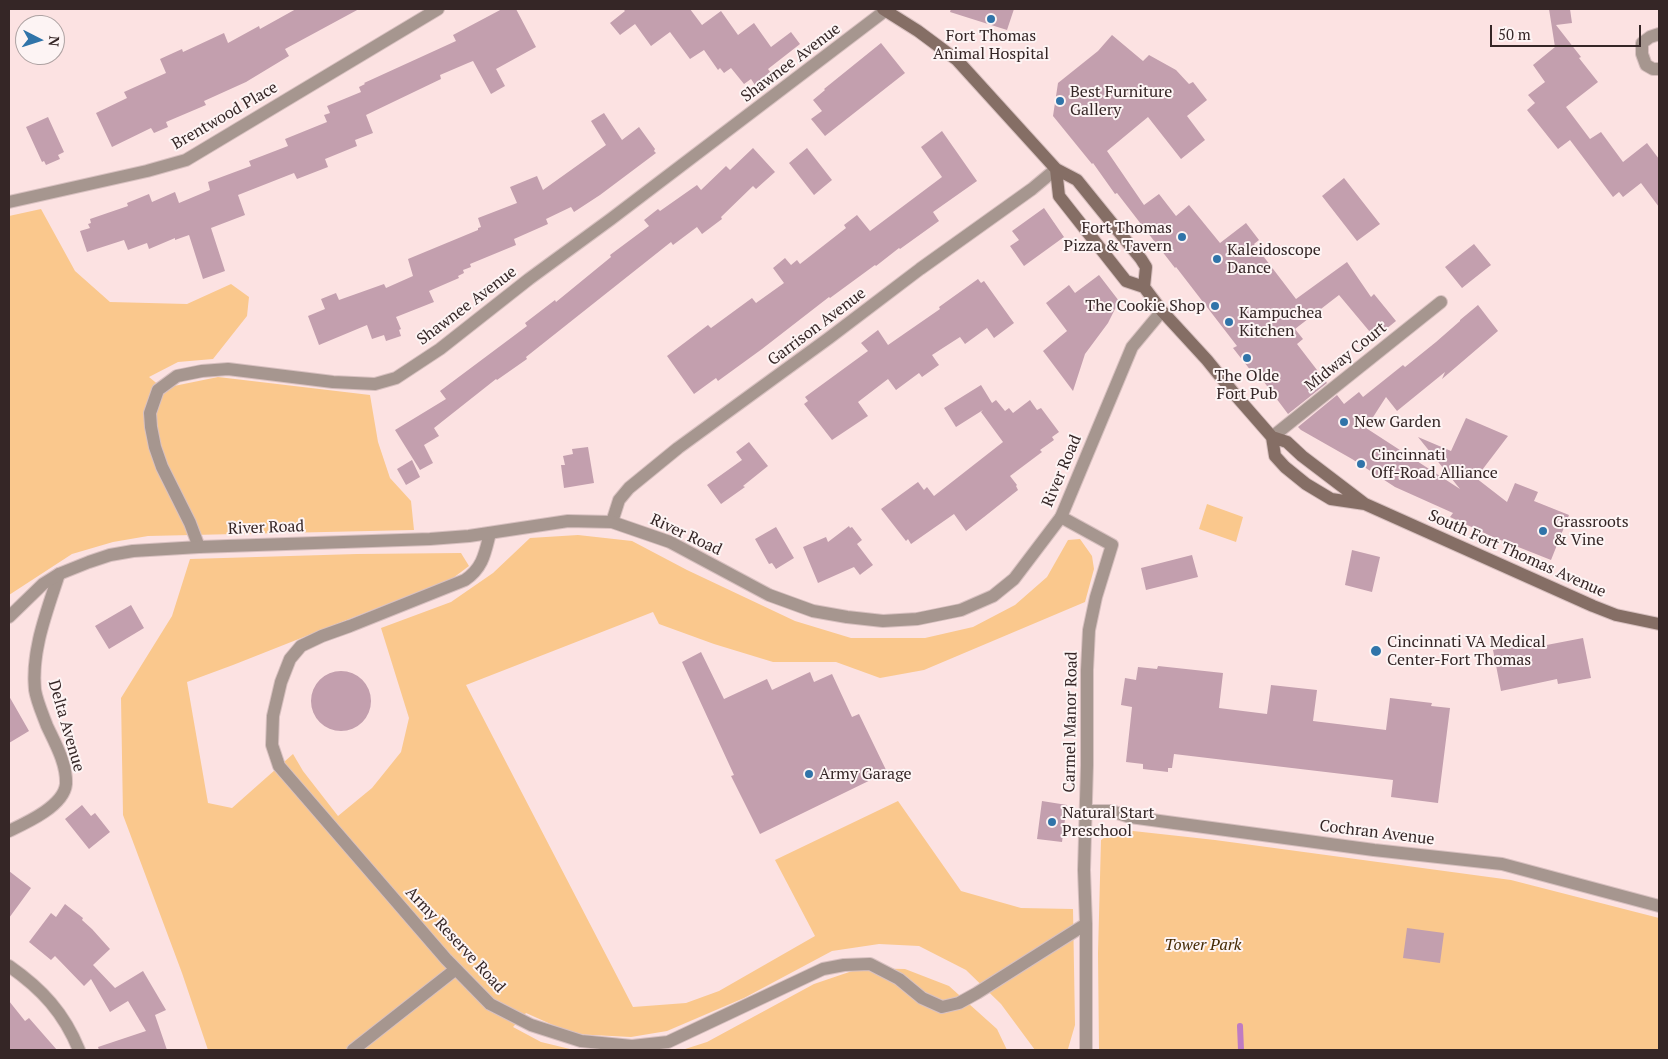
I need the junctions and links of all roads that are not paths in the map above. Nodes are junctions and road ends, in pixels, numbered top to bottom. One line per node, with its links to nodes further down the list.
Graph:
1 (438, 9): 6 (street, Brentwood Place)
2 (885, 10): 5 (main road); 15 (street, Shawnee Avenue)
3 (1659, 34): 4 (street)
4 (1659, 68)
5 (1056, 169): 7 (main road, South Fort Thomas Avenue); 7 (main road); 13 (street, Garrison Avenue)
6 (9, 202)
7 (1144, 287): 9 (main road, South Fort Thomas Avenue)
8 (1441, 302): 10 (street, Midway Court)
9 (1162, 311): 10 (main road, South Fort Thomas Avenue); 12 (street, River Road)
10 (1272, 436): 11 (main road, South Fort Thomas Avenue); 11 (main road, South Fort Thomas Avenue)
11 (1365, 504): 18 (main road, South Fort Thomas Avenue)
12 (1061, 517): 13 (street, River Road); 19 (street, Carmel Manor Road)
13 (612, 522): 14 (street, River Road)
14 (490, 533): 15 (street, River Road); 24 (street, Army Reserve Road)
15 (199, 546): 16 (street, River Road)
16 (59, 574): 17 (street, River Road); 20 (street, Delta Avenue)
17 (9, 617)
18 (1659, 624)
19 (1086, 811): 21 (street, Cochran Avenue); 22 (street, Carmel Manor Road)
20 (9, 831)
21 (1659, 906)
22 (1086, 924): 24 (street, Army Reserve Road); 27 (street, Carmel Manor Road)
23 (9, 966): 25 (street)
24 (456, 969): 26 (street)
25 (79, 1050)
26 (353, 1050)
27 (1086, 1050)

